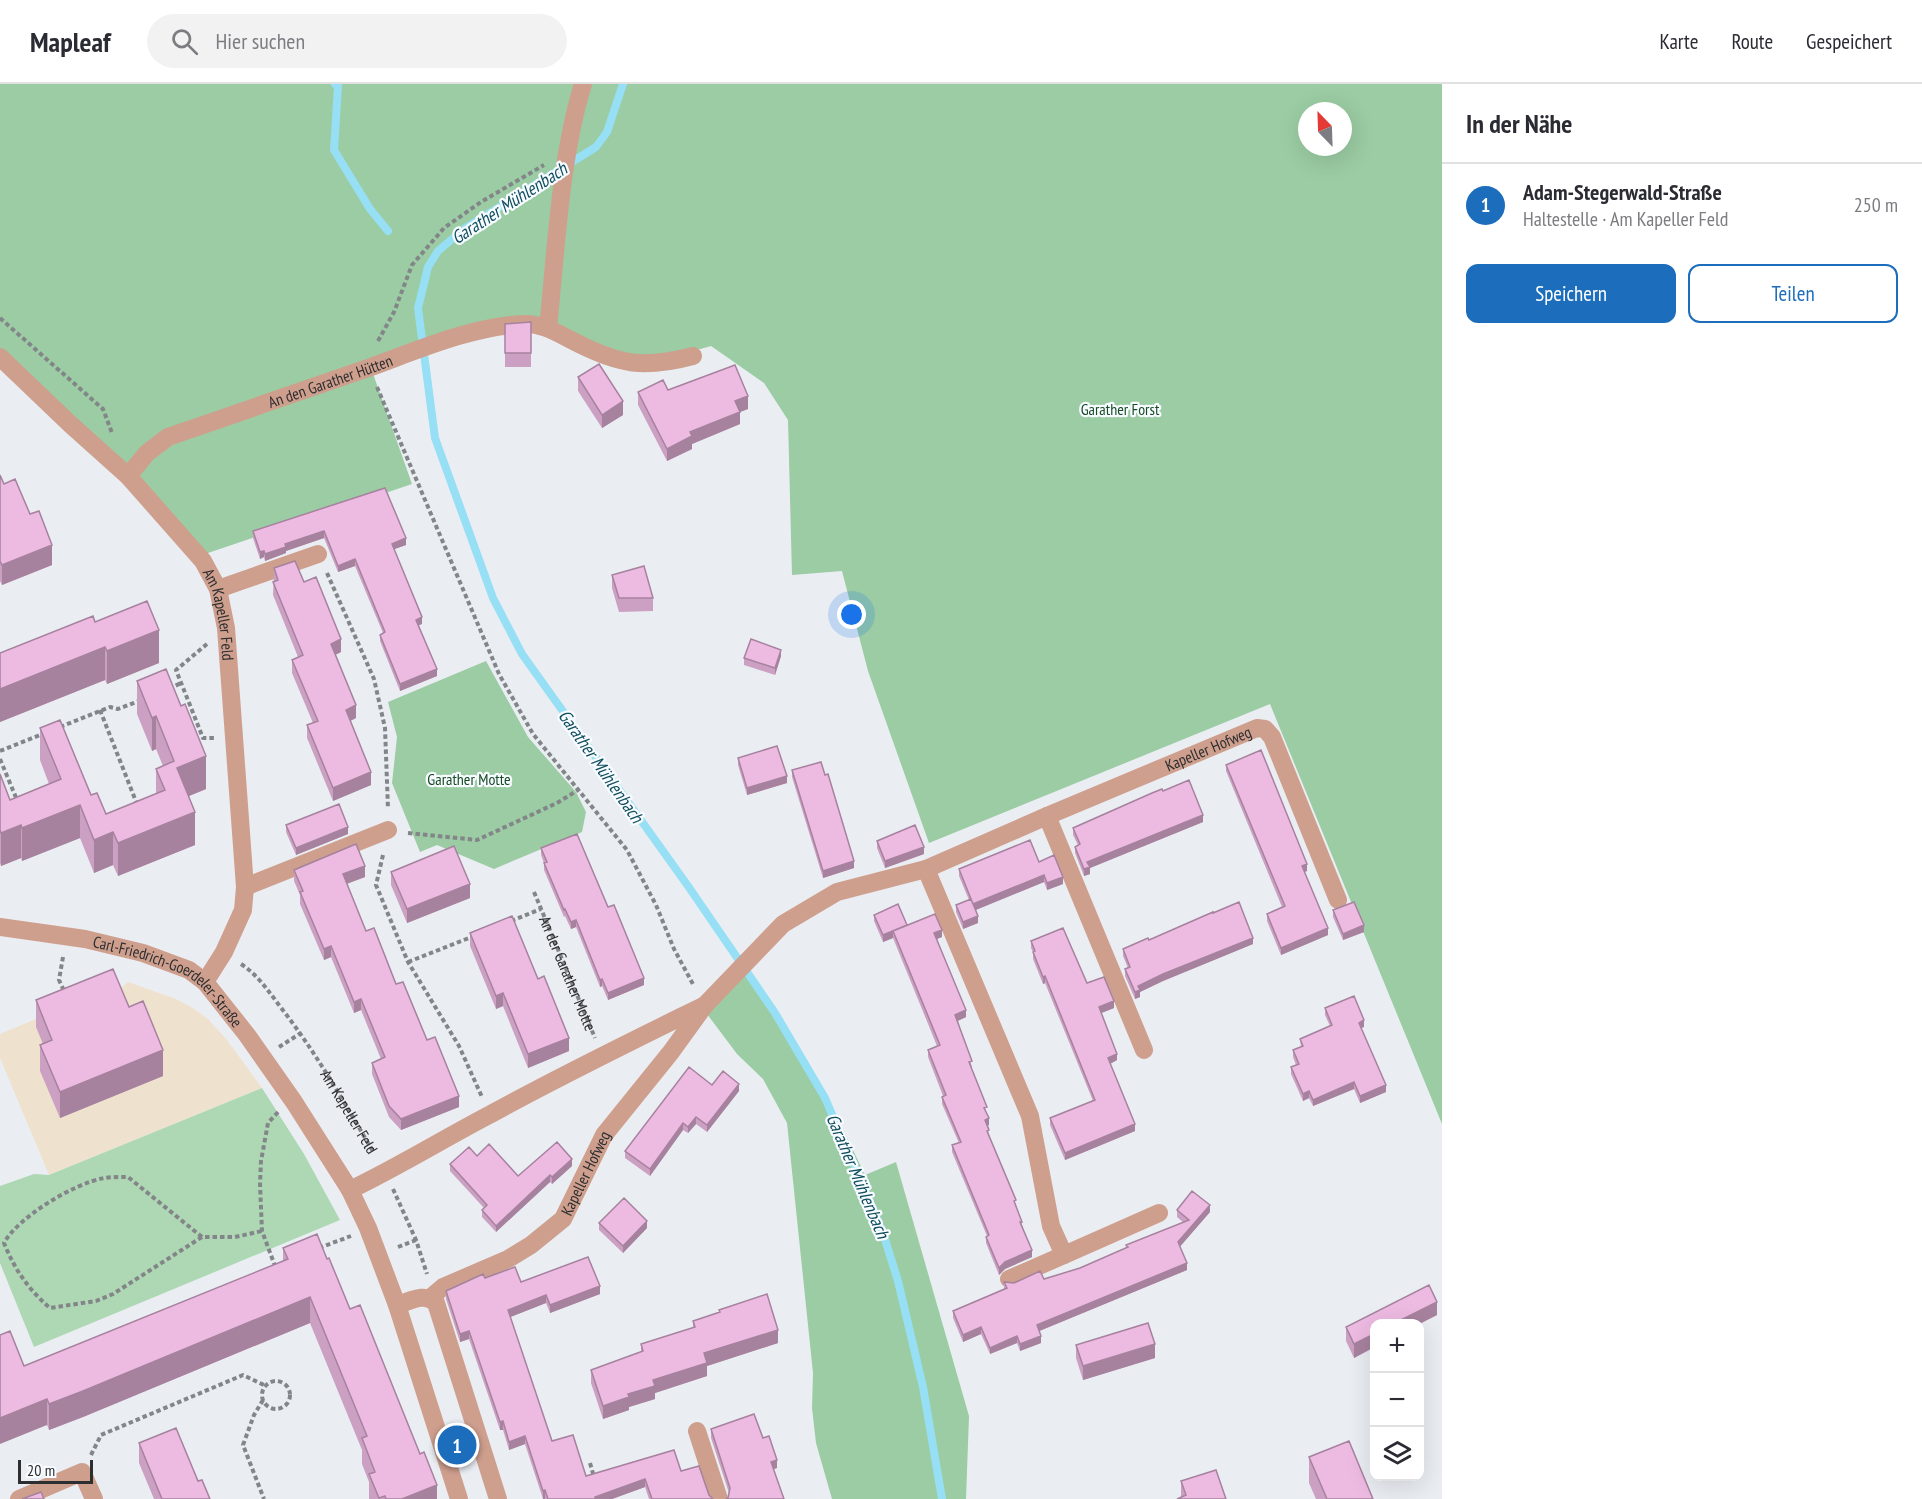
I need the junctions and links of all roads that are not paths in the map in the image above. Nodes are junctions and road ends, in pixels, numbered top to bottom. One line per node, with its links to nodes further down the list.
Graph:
1 (583, 84): 2 (street)
2 (548, 328): 4 (street, An den Garather Hütten); 5 (street, An den Garather Hütten)
3 (0, 357): 5 (street, Am Kapeller Feld)
4 (693, 357)
5 (128, 476): 7 (street, Am Kapeller Feld)
6 (318, 554): 7 (street)
7 (218, 590): 11 (street, Am Kapeller Feld)
8 (1047, 816): 10 (street, Kapeller Hofweg); 12 (street, Kapeller Hofweg); 16 (street)
9 (388, 830): 11 (street)
10 (926, 868): 15 (street, Kapeller Hofweg); 19 (street)
11 (244, 887): 14 (street, Am Kapeller Feld)
12 (1338, 900)
13 (0, 927): 14 (street, Carl-Friedrich-Goerdeler-Straße)
14 (205, 982): 17 (street, Carl-Friedrich-Goerdeler-Straße)
15 (705, 1005): 17 (street, Kapeller Hofweg); 21 (street, Kapeller Hofweg)
16 (1144, 1050)
17 (350, 1190): 22 (street)
18 (1159, 1213): 19 (street)
19 (1064, 1255): 20 (street)
20 (1009, 1279)
21 (430, 1298): 22 (street); 27 (street)
22 (397, 1305): 26 (street)
23 (697, 1431): 28 (street)
24 (19, 1499): 25 (street)
25 (94, 1499)
26 (459, 1499)
27 (498, 1499)
28 (719, 1499)

